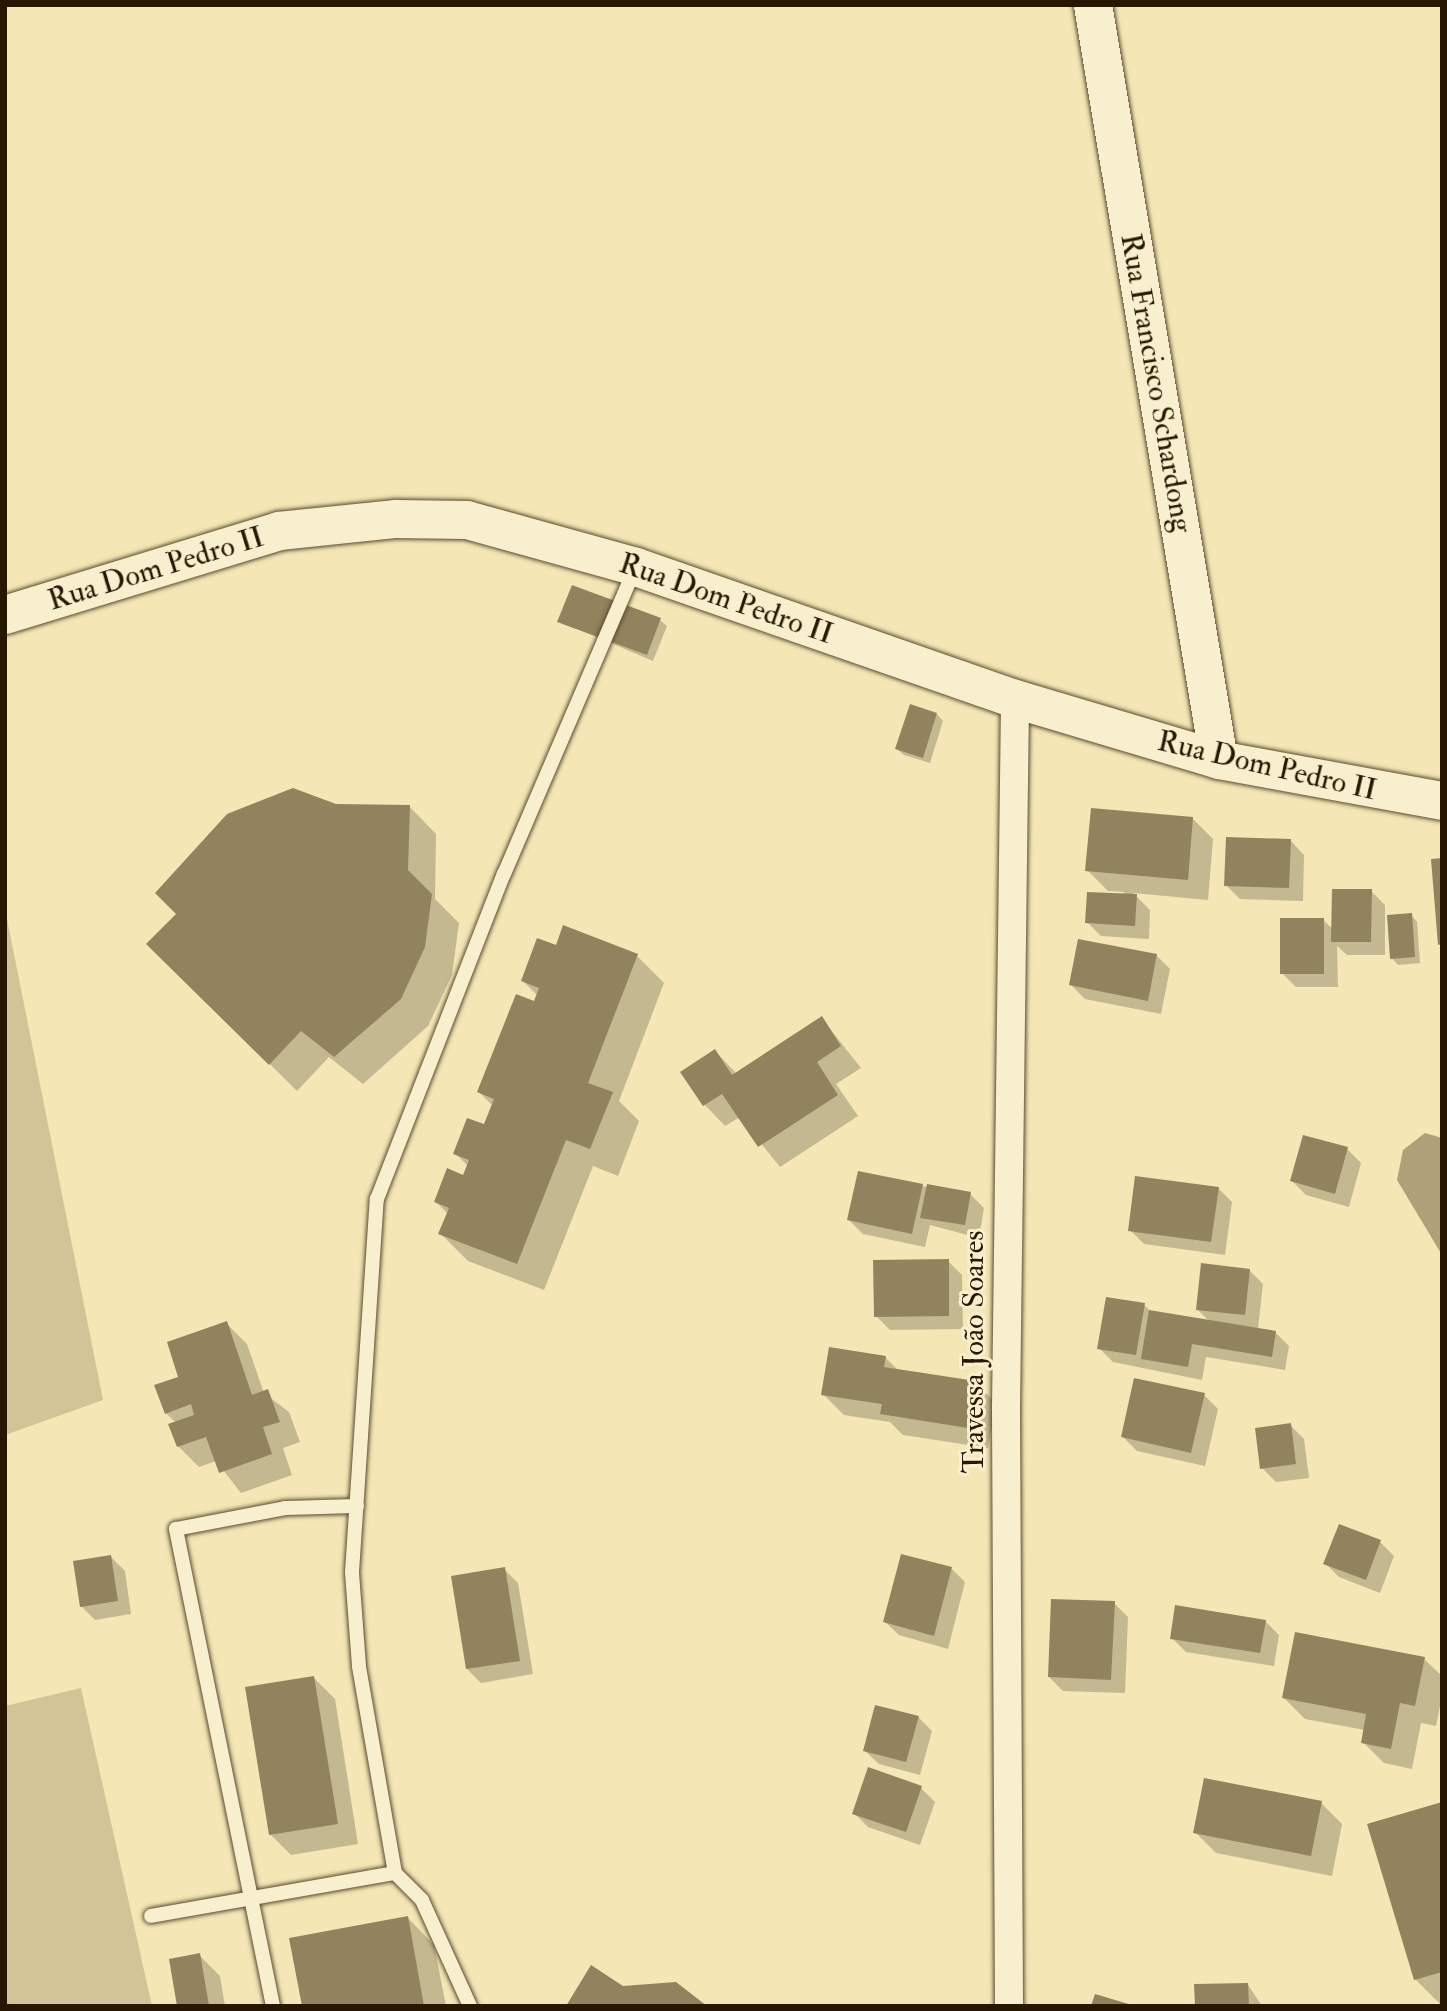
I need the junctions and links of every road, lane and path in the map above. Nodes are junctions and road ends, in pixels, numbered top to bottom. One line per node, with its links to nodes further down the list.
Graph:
1 (1093, 5): 5 (street, Rua Francisco Schardong)
2 (636, 567): 3 (street, Rua Dom Pedro II); 4 (street, Rua Dom Pedro II); 7 (lane)
3 (5, 615)
4 (1015, 699): 5 (street, Rua Dom Pedro II); 13 (street, Travessa João Soares)
5 (1219, 760): 6 (street, Rua Dom Pedro II)
6 (1442, 801)
7 (357, 1506): 8 (lane); 9 (lane)
8 (395, 1873): 9 (lane); 12 (lane)
9 (251, 1898): 10 (lane); 11 (lane)
10 (151, 1916)
11 (273, 2006)
12 (470, 2006)
13 (1009, 2006)

